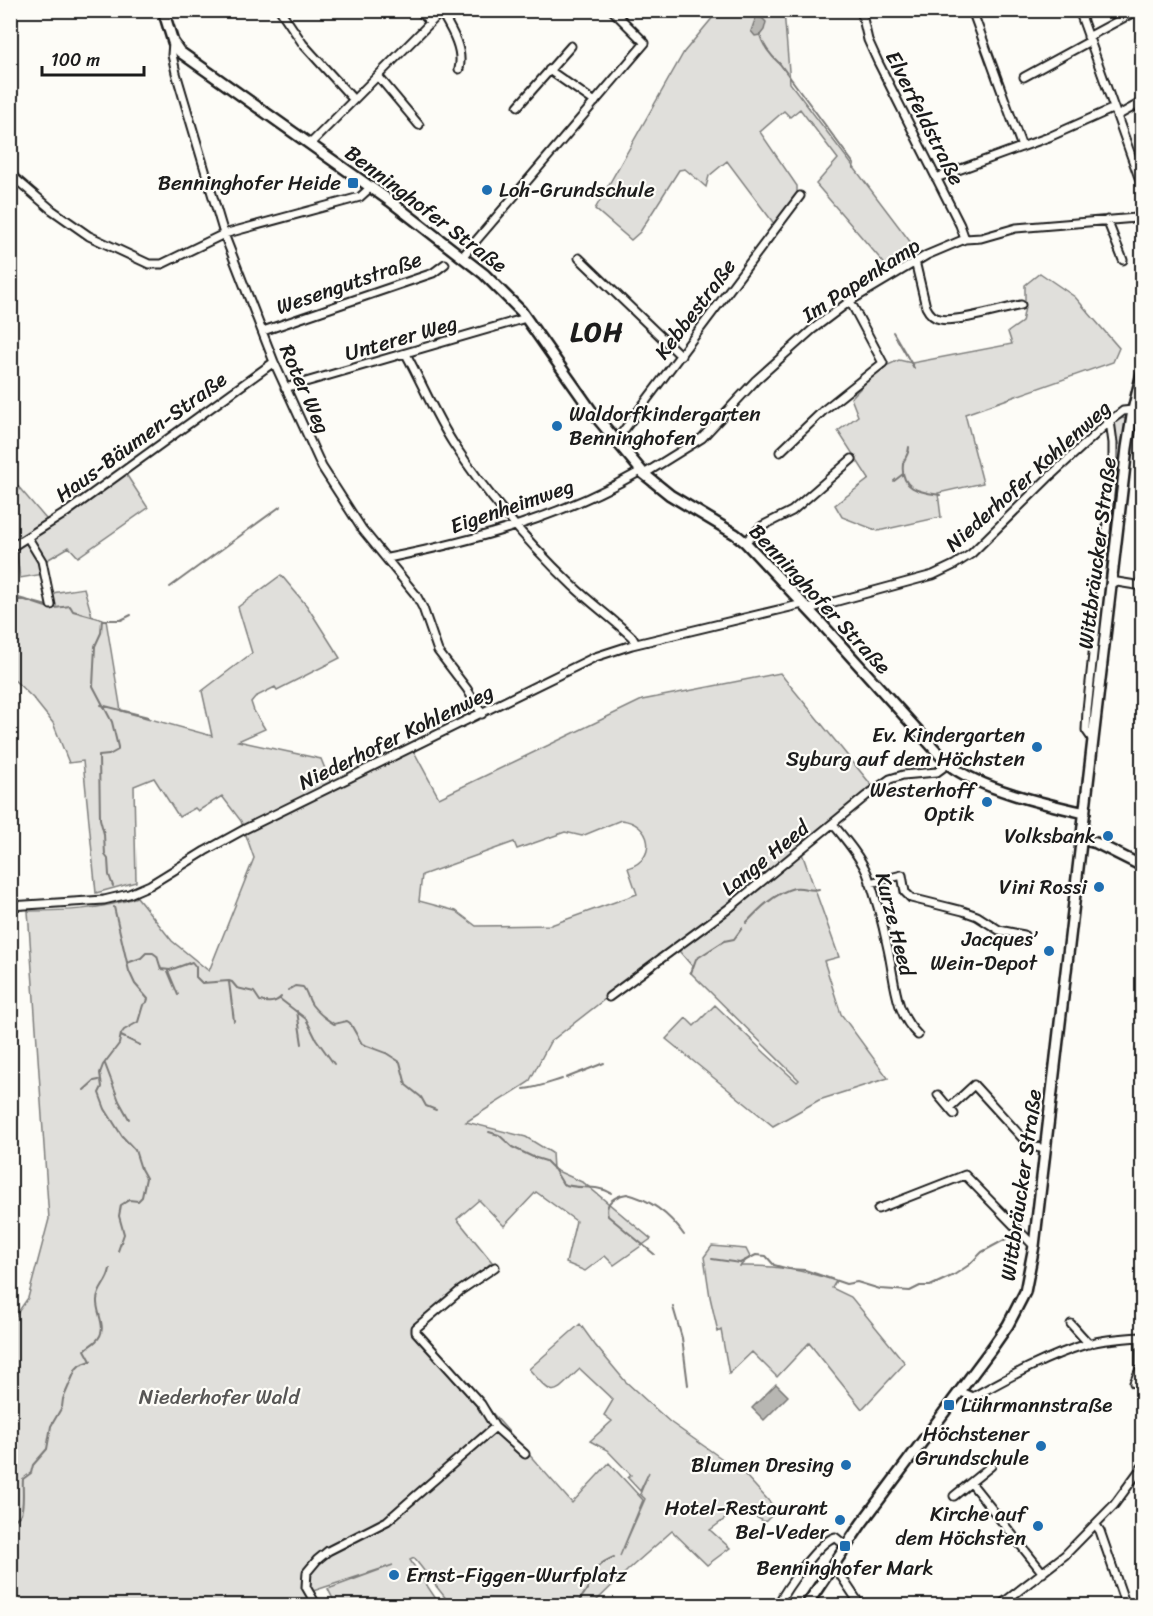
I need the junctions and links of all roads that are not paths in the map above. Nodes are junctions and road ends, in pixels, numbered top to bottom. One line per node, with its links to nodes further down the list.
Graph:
1 (163, 10): 12 (main road)
2 (280, 10): 18 (street)
3 (419, 10): 10 (street)
4 (612, 10): 19 (street)
5 (861, 10): 29 (street, Elverfeldstraße)
6 (972, 10): 25 (street)
7 (1078, 10): 11 (street)
8 (1138, 10): 11 (street)
9 (442, 11): 10 (street); 14 (street)
10 (430, 22): 16 (street)
11 (1089, 39): 17 (street); 22 (street)
12 (172, 42): 24 (main road, Benninghofer Straße); 35 (street, Roter Weg)
13 (571, 46): 15 (street)
14 (459, 69)
15 (549, 70): 19 (street); 21 (street)
16 (378, 76): 18 (street); 23 (street)
17 (1024, 77)
18 (353, 99): 24 (street)
19 (595, 102): 37 (street)
20 (1143, 102): 22 (street)
21 (518, 106)
22 (1116, 112): 25 (street); 27 (street)
23 (419, 125)
24 (310, 144): 31 (main road, Benninghofer Straße)
25 (1022, 147): 29 (street)
26 (1143, 158): 27 (street)
27 (1134, 163): 30 (street)
28 (10, 174): 35 (street)
29 (936, 178): 36 (street, Elverfeldstraße)
30 (1143, 186)
31 (371, 187): 35 (street); 37 (main road, Benninghofer Straße)
32 (800, 196): 47 (street, Kebbestraße)
33 (1143, 215): 34 (street, Im Papenkamp)
34 (1107, 220): 36 (street, Im Papenkamp); 39 (street)
35 (224, 234): 45 (street, Roter Weg)
36 (965, 239): 40 (street, Im Papenkamp)
37 (463, 256): 44 (main road, Benninghofer Straße)
38 (579, 258): 47 (street)
39 (1123, 260)
40 (915, 261): 42 (street, Im Papenkamp); 43 (street)
41 (445, 264): 45 (street, Wesengutstraße)
42 (850, 301): 54 (street); 56 (street, Im Papenkamp)
43 (1021, 305)
44 (526, 318): 46 (street, Unterer Weg); 53 (main road, Benninghofer Straße)
45 (263, 331): 48 (street, Roter Weg)
46 (406, 354): 50 (street, Unterer Weg); 57 (street)
47 (681, 356): 53 (street, Kebbestraße)
48 (273, 362): 50 (street, Roter Weg); 58 (street, Haus-Bäumen-Straße)
49 (1143, 372): 51 (main road, Wittbräucker Straße)
50 (285, 388): 61 (street, Roter Weg)
51 (1133, 410): 52 (street, Niederhofer Kohlenweg); 62 (main road, Wittbräucker Straße)
52 (1110, 421): 65 (street, Niederhofer Kohlenweg); 68 (street, Wittbräucker Straße)
53 (615, 442): 56 (main road, Benninghofer Straße)
54 (780, 452)
55 (852, 459): 59 (street)
56 (642, 472): 57 (street, Eigenheimweg); 59 (main road, Benninghofer Straße)
57 (517, 527): 61 (street, Eigenheimweg); 66 (street)
58 (28, 538): 60 (street, Haus-Bäumen-Straße); 64 (street)
59 (745, 542): 65 (main road, Benninghofer Straße)
60 (12, 546)
61 (388, 558): 67 (street, Roter Weg)
62 (1111, 581): 63 (street); 68 (main road, Wittbräucker Straße)
63 (1143, 586)
64 (51, 605)
65 (805, 606): 66 (street, Niederhofer Kohlenweg); 69 (main road, Benninghofer Straße)
66 (636, 644): 67 (street, Niederhofer Kohlenweg)
67 (482, 714): 75 (street, Niederhofer Kohlenweg)
68 (1093, 740): 70 (main road, Wittbräucker Straße)
69 (948, 764): 70 (main road, Benninghofer Straße); 71 (street, Lange Heed)
70 (1085, 813): 72 (main road, Wittbräucker Straße)
71 (832, 824): 74 (street, Kurze Heed); 77 (street, Lange Heed)
72 (1080, 839): 73 (main road); 82 (main road, Wittbräucker Straße)
73 (1143, 866)
74 (870, 883): 76 (street); 78 (street, Kurze Heed)
75 (10, 906)
76 (1024, 935)
77 (609, 997)
78 (918, 1035)
79 (938, 1095): 80 (street)
80 (949, 1108): 81 (street); 82 (street)
81 (954, 1114)
82 (1045, 1149): 84 (main road, Wittbräucker Straße)
83 (878, 1209): 84 (street)
84 (1034, 1246): 90 (main road, Wittbräucker Straße)
85 (495, 1267): 91 (street)
86 (1071, 1324): 88 (street)
87 (1141, 1337): 88 (street); 89 (street)
88 (1089, 1344): 90 (street)
89 (1134, 1383)
90 (959, 1390): 98 (main road, Wittbräucker Straße)
91 (495, 1427): 92 (street); 101 (street)
92 (525, 1454)
93 (991, 1466): 95 (street)
94 (1143, 1467): 97 (street)
95 (971, 1483): 96 (street); 100 (street)
96 (954, 1496)
97 (1096, 1525): 100 (street); 106 (street)
98 (846, 1545): 99 (main road, Wittbräucker Straße); 102 (street)
99 (833, 1564): 103 (main road, Wittbräucker Straße); 104 (street)
100 (1043, 1573): 105 (street)
101 (317, 1605)
102 (777, 1605)
103 (806, 1605)
104 (861, 1605)
105 (999, 1605)
106 (1126, 1605)

